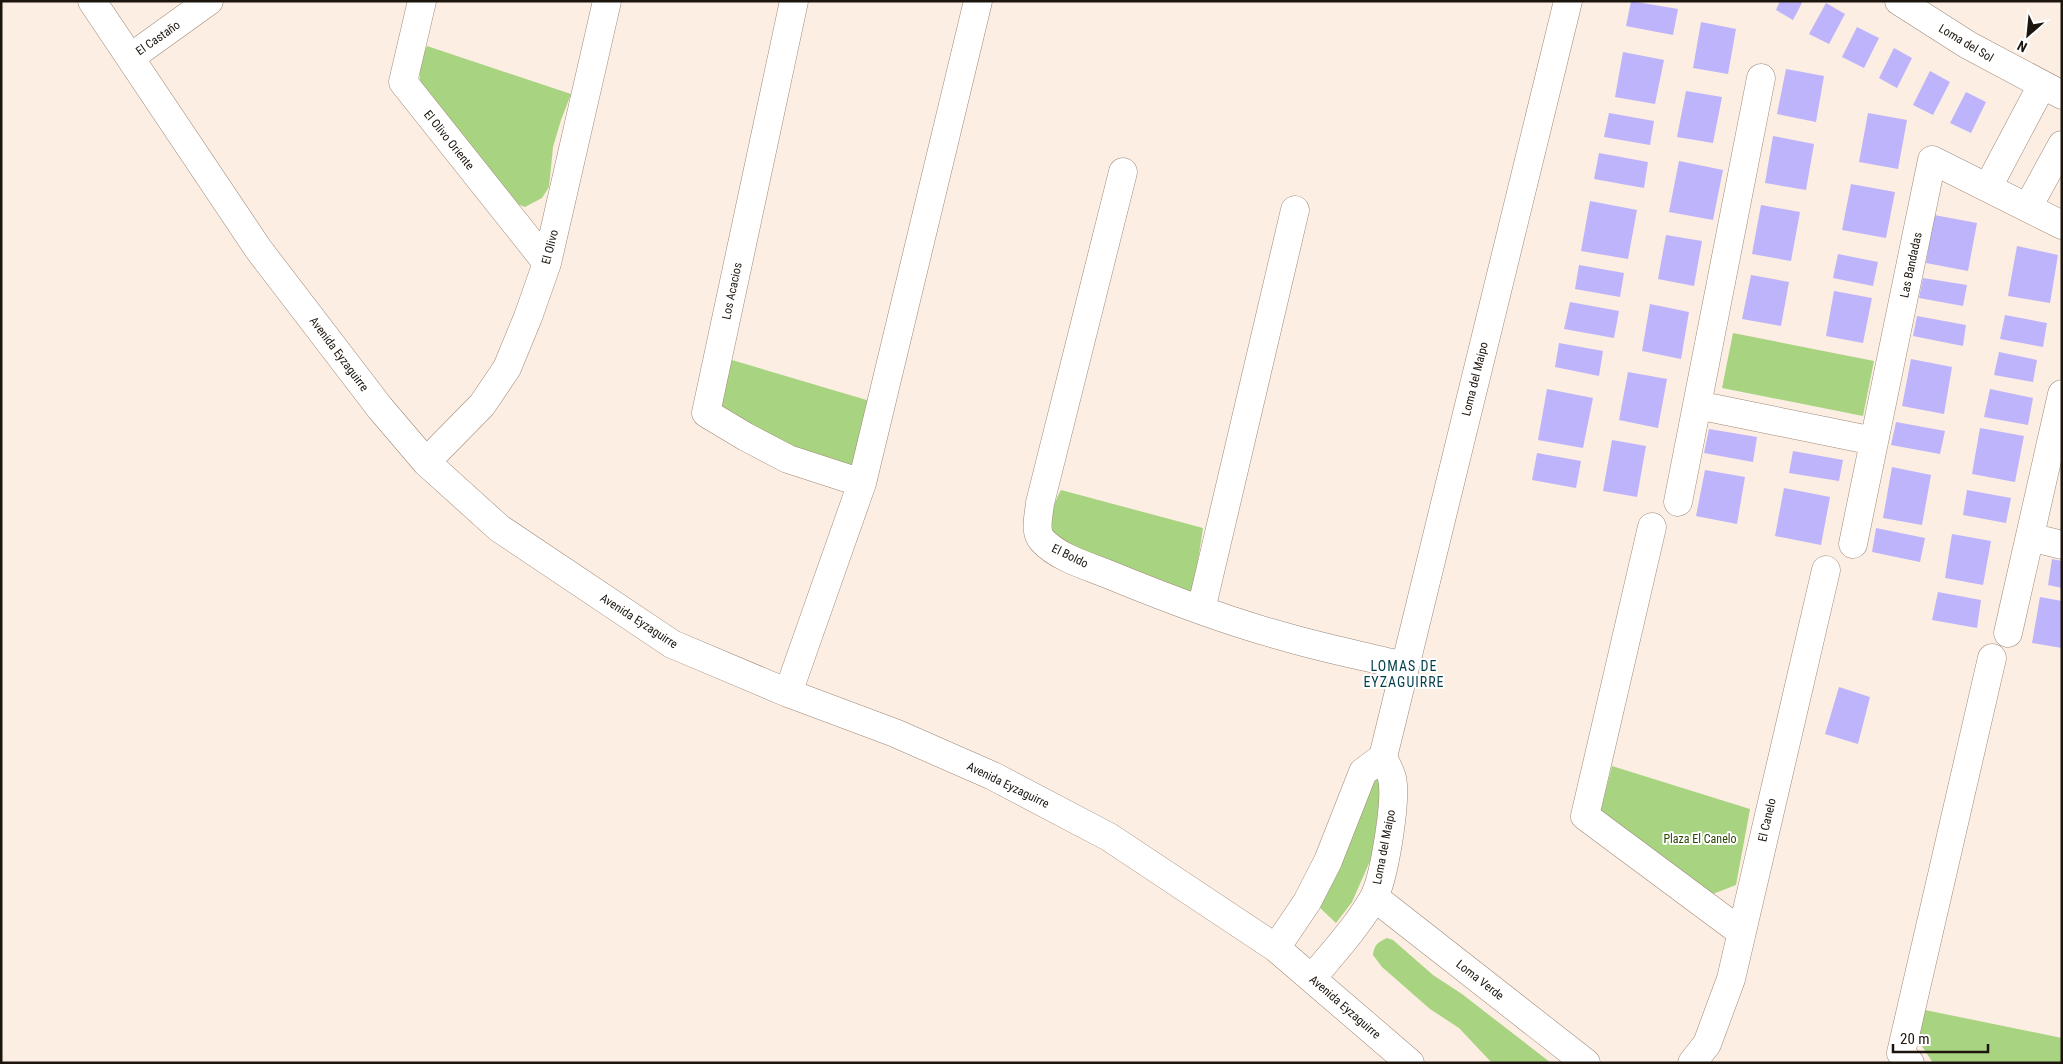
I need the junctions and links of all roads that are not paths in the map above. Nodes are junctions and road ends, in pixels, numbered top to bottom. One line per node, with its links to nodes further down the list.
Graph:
1 (92, 1): 9 (street, Avenida Eyzaguirre)
2 (209, 1): 9 (street, El Castaño)
3 (422, 1): 18 (street, El Olivo Oriente)
4 (607, 1): 18 (street, El Olivo)
5 (794, 1): 23 (street, Los Acacios)
6 (978, 1): 23 (street)
7 (1568, 1): 33 (street, Loma del Maipo)
8 (1899, 1): 11 (street, Loma del Sol)
9 (131, 57): 22 (street, Avenida Eyzaguirre)
10 (1761, 78): 20 (street)
11 (2052, 90): 14 (street)
12 (2062, 145): 15 (street)
13 (1123, 172): 30 (street, El Boldo)
14 (1988, 187): 15 (street); 21 (street, Las Bandadas)
15 (2028, 207): 17 (street)
16 (1295, 210): 30 (street)
17 (2062, 224)
18 (547, 262): 22 (street, El Olivo)
19 (2062, 394): 26 (street)
20 (1697, 405): 21 (street); 24 (street)
21 (1874, 441): 27 (street, Las Bandadas)
22 (426, 462): 34 (street, Avenida Eyzaguirre)
23 (862, 483): 34 (street)
24 (1678, 502)
25 (1652, 527): 37 (street)
26 (2030, 537): 28 (street); 31 (street)
27 (1853, 544)
28 (2062, 545)
29 (1826, 570): 37 (street, El Canelo)
30 (1201, 610): 33 (street, El Boldo)
31 (2008, 633)
32 (1992, 658): 43 (street)
33 (1404, 666): 35 (street, Loma del Maipo)
34 (788, 693): 38 (street, Avenida Eyzaguirre)
35 (1383, 757): 36 (street, Loma del Maipo); 38 (street)
36 (1374, 897): 39 (street, Loma del Maipo); 41 (street, Loma Verde)
37 (1741, 932): 42 (street, El Canelo)
38 (1276, 948): 39 (street, Avenida Eyzaguirre)
39 (1312, 978): 40 (street, Avenida Eyzaguirre)
40 (1410, 1063)
41 (1586, 1063)
42 (1692, 1063)
43 (1910, 1063)

